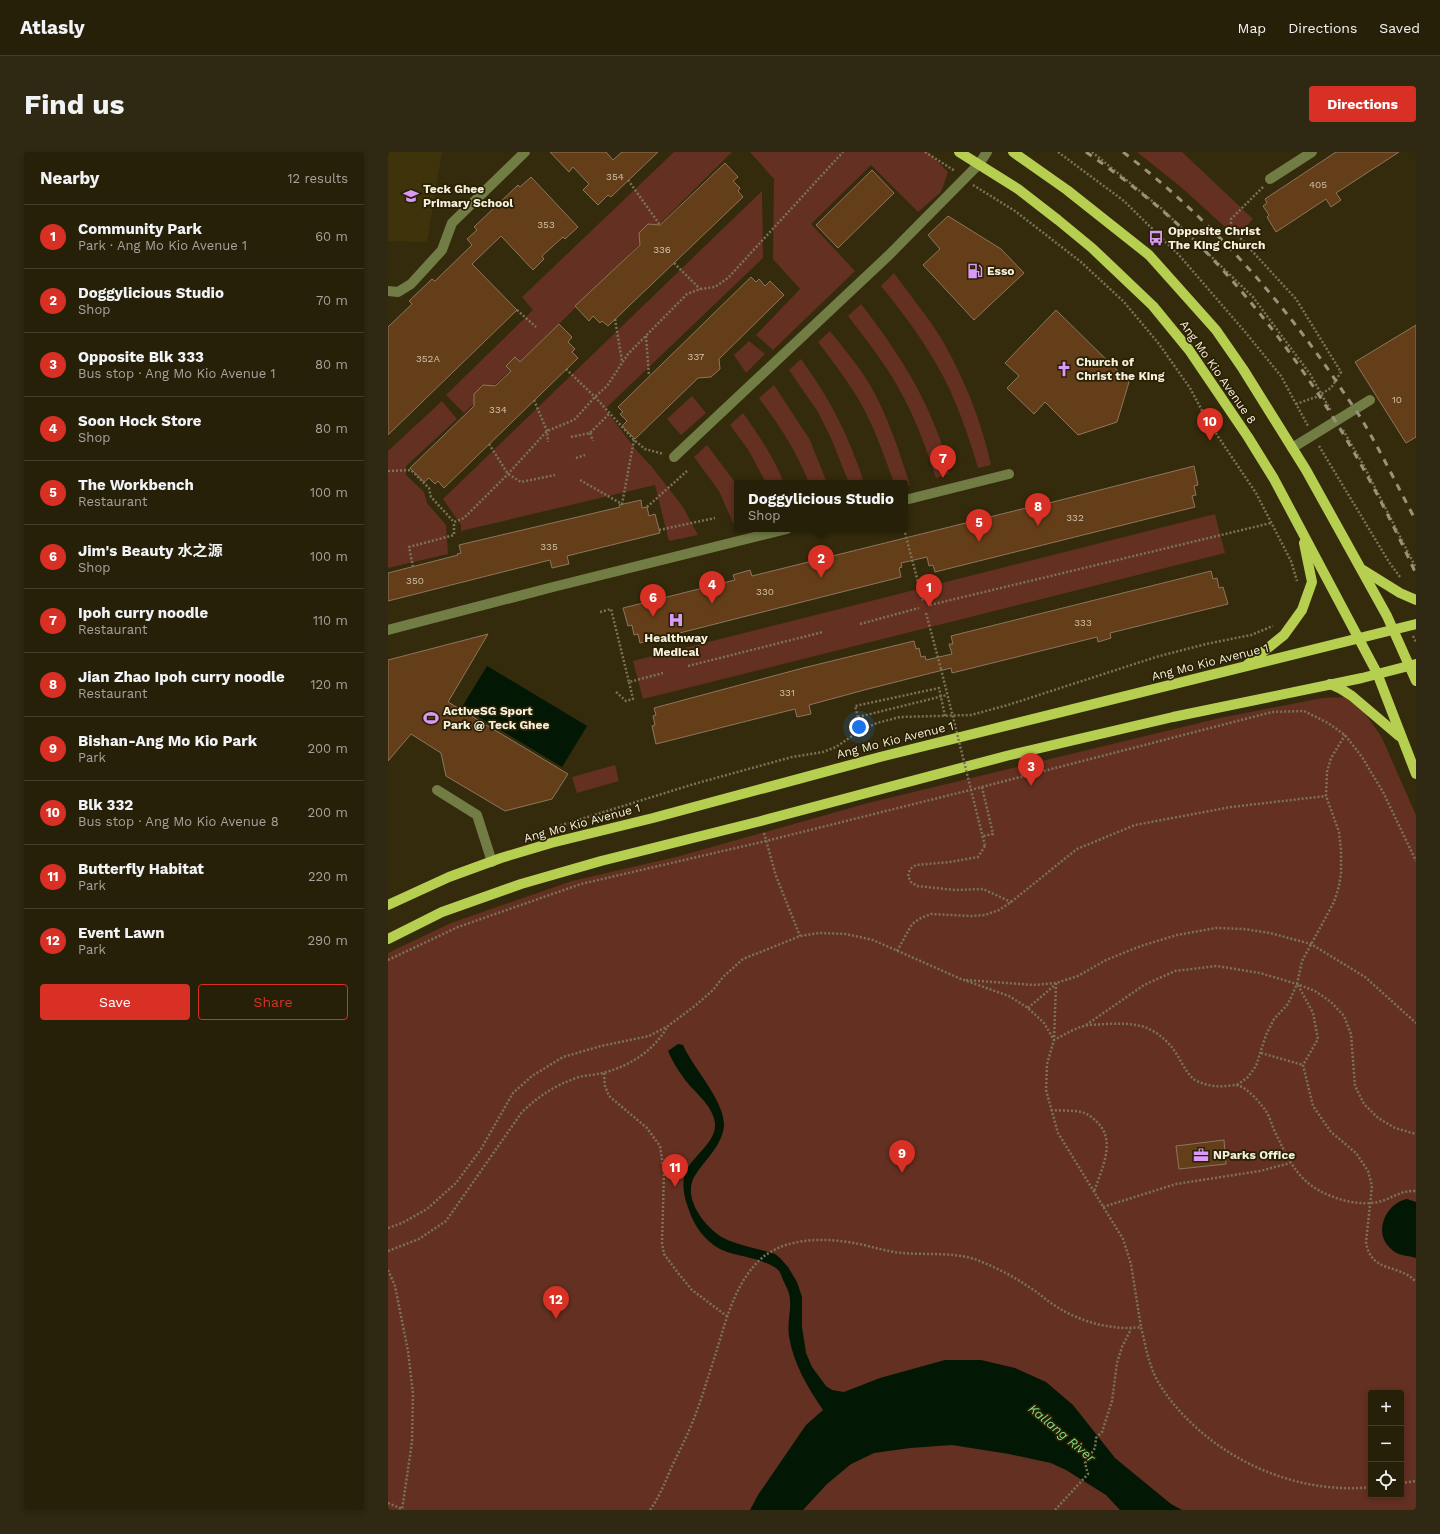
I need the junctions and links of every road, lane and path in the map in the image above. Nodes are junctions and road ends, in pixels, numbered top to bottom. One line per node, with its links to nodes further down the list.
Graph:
1 (525, 152): 16 (lane)
2 (843, 152): 15 (path)
3 (925, 152): 10 (path)
4 (959, 152): 9 (main road, Ang Mo Kio Avenue 8)
5 (987, 152): 9 (lane)
6 (1013, 152): 38 (main road, Ang Mo Kio Avenue 8)
7 (1092, 152): 24 (path)
8 (1312, 152): 11 (lane)
9 (979, 164): 10 (lane); 56 (main road, Ang Mo Kio Avenue 8)
10 (964, 178): 40 (lane); 52 (path)
11 (1270, 179): 24 (path)
12 (628, 180): 13 (path)
13 (660, 225)
14 (674, 263): 15 (path)
15 (700, 288): 20 (path)
16 (388, 291)
17 (517, 310): 19 (path)
18 (615, 319): 21 (path)
19 (536, 327)
20 (646, 335): 21 (path); 23 (path)
21 (622, 361): 25 (path)
22 (566, 369): 25 (path)
23 (649, 376)
24 (1322, 393): 28 (path); 30 (path)
25 (594, 397): 29 (path); 31 (path)
26 (534, 400): 31 (path)
27 (1370, 400): 30 (lane)
28 (1296, 404)
29 (609, 414): 32 (path); 35 (path)
30 (1337, 421): 38 (lane); 59 (path)
31 (547, 431): 36 (path); 44 (path)
32 (590, 433): 33 (path); 34 (path)
33 (572, 437)
34 (592, 440)
35 (634, 440): 40 (path); 47 (path)
36 (548, 442)
37 (490, 444): 44 (path)
38 (1292, 448): 58 (main road, Ang Mo Kio Avenue 8)
39 (585, 455): 41 (path)
40 (674, 457)
41 (576, 458)
42 (388, 471): 51 (path)
43 (687, 472): 49 (path)
44 (508, 474): 46 (path); 51 (path)
45 (1009, 474): 48 (lane)
46 (555, 475)
47 (580, 480)
48 (908, 499)
49 (646, 507)
50 (715, 518): 53 (path)
51 (454, 522): 57 (path)
52 (1271, 523): 60 (path); 63 (path)
53 (659, 530)
54 (775, 532): 70 (lane)
55 (905, 532): 62 (path)
56 (1302, 532): 73 (main road, Ang Mo Kio Avenue 8); 76 (main road)
57 (413, 567)
58 (1362, 568): 61 (main road); 71 (main road, Ang Mo Kio Avenue 8)
59 (1416, 568)
60 (1297, 586)
61 (1416, 600)
62 (923, 601)
63 (930, 605)
64 (918, 608): 67 (path)
65 (600, 612): 80 (path)
66 (926, 613): 83 (path, bridge)
67 (860, 624)
68 (1416, 624): 71 (main road, Ang Mo Kio Avenue 1)
69 (1276, 625): 84 (path)
70 (388, 630)
71 (1394, 630): 73 (main road, Ang Mo Kio Avenue 1); 74 (main road, Ang Mo Kio Avenue 8)
72 (823, 632): 75 (path)
73 (1358, 639): 76 (main road, Ang Mo Kio Avenue 1); 78 (main road, Ang Mo Kio Avenue 8)
74 (1413, 665): 78 (main road); 79 (main road, Ang Mo Kio Avenue 8)
75 (688, 666)
76 (1245, 666): 96 (main road, Ang Mo Kio Avenue 1)
77 (663, 673): 80 (path)
78 (1377, 673): 81 (main road); 86 (main road, Ang Mo Kio Avenue 8)
79 (1416, 681)
80 (629, 682): 82 (path)
81 (1330, 684): 86 (main road); 91 (main road)
82 (616, 692)
83 (947, 695): 84 (path, bridge); 93 (path, bridge)
84 (945, 716): 92 (path)
85 (1345, 735): 88 (path); 90 (path); 95 (path)
86 (1401, 737): 87 (main road, Ang Mo Kio Avenue 8)
87 (1416, 774)
88 (982, 787): 93 (path); 94 (path)
89 (437, 790): 96 (lane)
90 (1326, 796): 97 (path); 101 (path)
91 (761, 821): 94 (path); 100 (main road)
92 (543, 831)
93 (983, 836): 97 (path, bridge)
94 (766, 840): 99 (path); 103 (path)
95 (1416, 861)
96 (492, 862): 98 (main road, Ang Mo Kio Avenue 1)
97 (1011, 902): 102 (path)
98 (388, 905)
99 (800, 936): 102 (path); 110 (path)
100 (388, 939)
101 (1311, 944): 105 (path); 106 (path); 108 (path)
102 (898, 951): 104 (path)
103 (388, 960)
104 (961, 980): 105 (path); 107 (path)
105 (1056, 983): 107 (path); 111 (path)
106 (1297, 984): 109 (path); 112 (path); 113 (path); 117 (path)
107 (1028, 1008): 111 (path)
108 (1416, 1023)
109 (1086, 1025): 111 (path); 115 (path)
110 (668, 1026): 114 (path); 123 (path)
111 (1054, 1040): 116 (path)
112 (1260, 1053): 113 (path); 115 (path)
113 (1303, 1066): 121 (path)
114 (604, 1073): 124 (path); 127 (path)
115 (1237, 1085): 118 (path)
116 (1051, 1110): 120 (path); 120 (path)
117 (1416, 1134)
118 (1290, 1163): 121 (path); 122 (path)
119 (1416, 1191): 121 (path)
120 (1094, 1192): 122 (path)
121 (1370, 1203): 126 (path)
122 (1103, 1207): 128 (path)
123 (388, 1228)
124 (388, 1251)
125 (388, 1270): 134 (path)
126 (1416, 1282)
127 (728, 1317): 129 (path); 135 (path)
128 (1141, 1327): 129 (path); 132 (path)
129 (1132, 1329): 136 (path)
130 (1416, 1480): 131 (path)
131 (1404, 1482)
132 (1368, 1488)
133 (388, 1503): 134 (path)
134 (403, 1510)
135 (650, 1510)
136 (1055, 1510)

